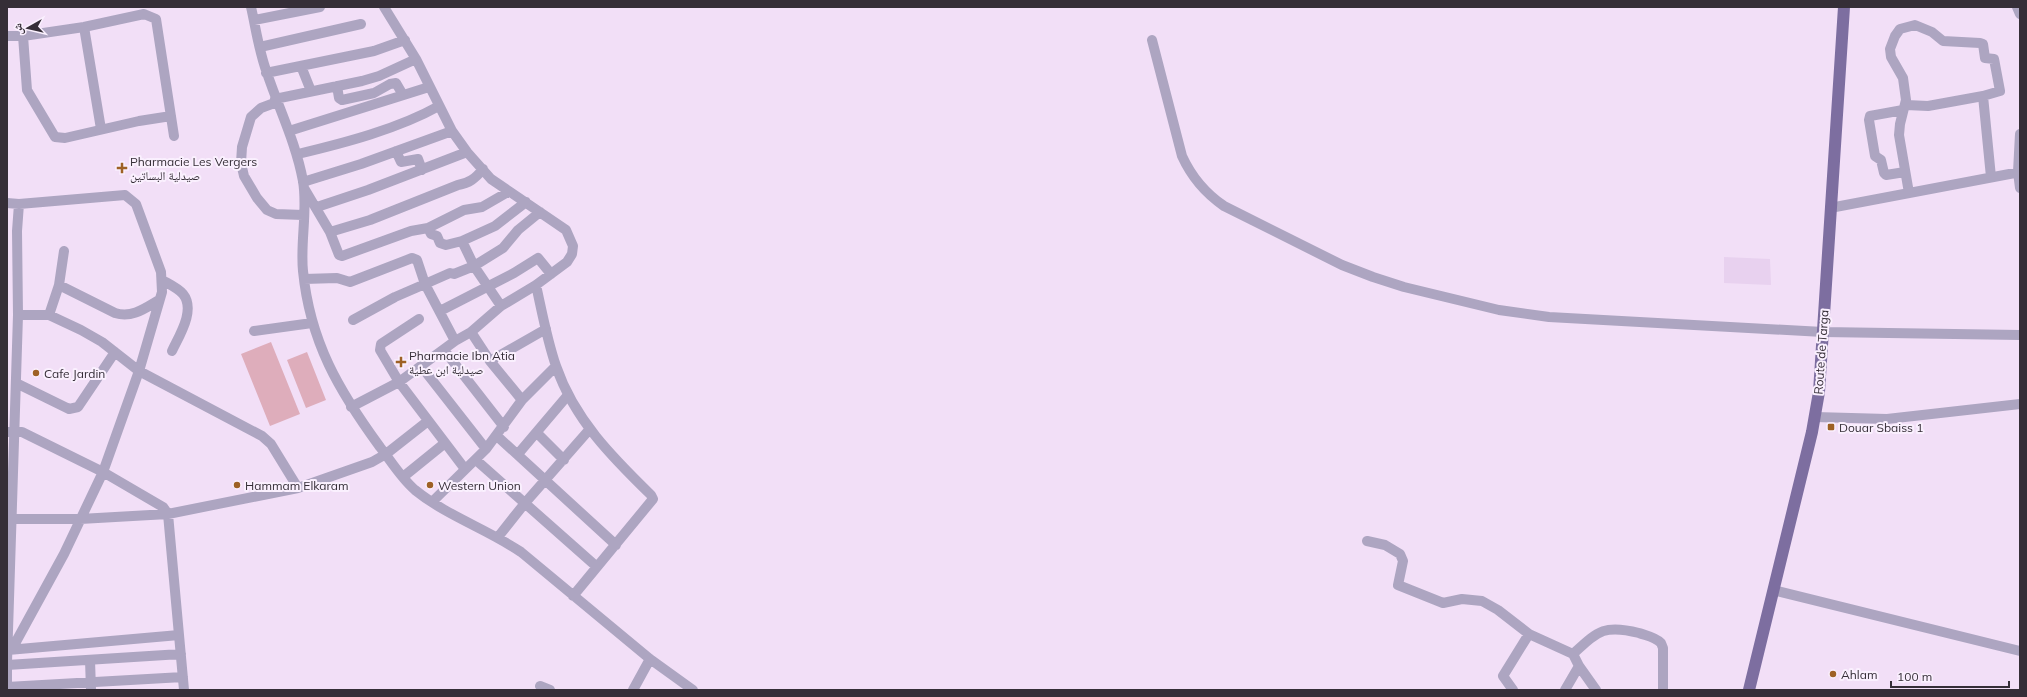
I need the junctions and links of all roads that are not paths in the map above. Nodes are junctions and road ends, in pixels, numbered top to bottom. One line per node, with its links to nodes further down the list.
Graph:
1 (251, 7): 7 (street)
2 (320, 7): 7 (street)
3 (384, 7): 12 (street)
4 (1844, 7): 48 (main road, Route de Targa)
5 (2017, 7): 6 (street)
6 (2020, 14)
7 (254, 20): 14 (street)
8 (361, 24): 14 (street)
9 (84, 27): 11 (street); 26 (street); 27 (street)
10 (7, 36): 11 (street)
11 (23, 36): 27 (street)
12 (405, 40): 15 (street); 16 (street)
13 (1152, 40): 74 (street)
14 (260, 47): 17 (street)
15 (416, 59): 18 (street); 19 (street)
16 (301, 66): 17 (street); 20 (street)
17 (266, 72): 23 (street)
18 (337, 86): 20 (street); 21 (street)
19 (429, 86): 21 (street); 24 (street)
20 (311, 92): 23 (street)
21 (403, 95): 28 (street)
22 (1983, 96): 25 (street); 25 (street); 39 (street)
23 (276, 100): 28 (street); 50 (street)
24 (439, 106): 29 (street); 34 (street)
25 (1905, 108): 37 (street); 37 (street)
26 (170, 116): 27 (street); 31 (street)
27 (101, 129)
28 (289, 131): 34 (street)
29 (452, 131): 32 (street); 33 (street)
30 (2020, 134): 38 (street)
31 (174, 136)
32 (396, 151): 36 (street); 40 (street)
33 (467, 152): 35 (street); 36 (street)
34 (298, 154): 40 (street)
35 (483, 169): 42 (street); 52 (street)
36 (422, 170): 47 (street)
37 (1905, 172): 43 (street)
38 (2019, 172): 39 (street); 41 (street)
39 (1991, 177): 43 (street)
40 (303, 185): 47 (street); 50 (street)
41 (2020, 188)
42 (508, 192): 44 (street); 51 (street)
43 (1909, 193): 48 (street)
44 (526, 202): 49 (street); 53 (street)
45 (7, 203): 46 (street)
46 (19, 204): 58 (street); 66 (street)
47 (317, 207): 52 (street)
48 (1830, 208): 74 (main road, Route de Targa)
49 (540, 212): 55 (street); 56 (street)
50 (303, 215): 57 (street)
51 (428, 228): 52 (street); 53 (street)
52 (330, 232)
53 (462, 241): 55 (street)
54 (64, 251): 60 (street)
55 (474, 266): 59 (street); 62 (street)
56 (551, 274): 61 (street); 62 (street)
57 (304, 279): 59 (street); 70 (street)
58 (162, 280): 63 (street); 78 (street)
59 (425, 284): 65 (street); 69 (street)
60 (59, 285): 63 (street); 67 (street)
61 (536, 285): 64 (street); 71 (street)
62 (488, 286): 64 (street); 65 (street)
63 (159, 300): 83 (street)
64 (501, 306): 73 (street)
65 (440, 311): 76 (street)
66 (18, 315): 67 (street); 85 (street)
67 (50, 315): 79 (street)
68 (419, 319): 84 (street)
69 (352, 320)
70 (312, 323): 72 (street); 89 (street)
71 (546, 329): 80 (street); 82 (street)
72 (254, 331)
73 (471, 332): 76 (street); 80 (street)
74 (1824, 332): 75 (street); 90 (main road, Route de Targa)
75 (2020, 335)
76 (455, 341): 77 (street)
77 (444, 350): 81 (street); 92 (street)
78 (172, 351)
79 (116, 352): 83 (street); 85 (street)
80 (490, 361): 87 (street)
81 (421, 366): 84 (street); 98 (street)
82 (556, 366): 86 (street); 87 (street)
83 (139, 371): 104 (street); 107 (street)
84 (399, 382): 89 (street); 91 (street)
85 (16, 383): 94 (street)
86 (568, 395): 93 (street); 95 (street)
87 (522, 400): 92 (street)
88 (2020, 404): 90 (street)
89 (351, 407): 99 (street)
90 (1815, 417): 117 (main road, Route de Targa)
91 (428, 421): 97 (street); 99 (street)
92 (504, 427): 96 (street)
93 (589, 430): 102 (street); 115 (street)
94 (11, 432): 104 (street); 111 (street)
95 (537, 433): 100 (street); 102 (street)
96 (497, 436): 98 (street); 100 (street)
97 (445, 443): 103 (street); 105 (street)
98 (486, 449): 101 (street)
99 (386, 454): 105 (street); 107 (street)
100 (518, 454): 106 (street)
101 (476, 460): 103 (street); 109 (street)
102 (564, 460): 106 (street)
103 (465, 468): 108 (street)
104 (103, 472): 110 (street); 112 (street)
105 (403, 476): 108 (street)
106 (546, 481): 109 (street); 115 (street)
107 (298, 488): 110 (street)
108 (432, 502): 113 (street)
109 (525, 503): 113 (street); 116 (street)
110 (168, 514): 112 (street); 120 (street)
111 (9, 519): 112 (street); 121 (street)
112 (80, 519): 121 (street)
113 (498, 537): 118 (street)
114 (1367, 541): 119 (street)
115 (616, 545): 116 (street)
116 (596, 567): 118 (street)
117 (1773, 590): 122 (street); 141 (main road, Route de Targa)
118 (573, 596): 125 (street)
119 (1529, 634): 124 (street); 137 (street)
120 (179, 635): 121 (street); 123 (street)
121 (9, 649): 127 (street)
122 (2020, 651)
123 (181, 654): 126 (street); 130 (street)
124 (1573, 654): 128 (street); 140 (street)
125 (650, 659): 135 (street); 136 (street)
126 (90, 660): 127 (street); 131 (street)
127 (7, 664)
128 (1579, 666): 138 (street); 139 (street)
129 (7, 670): 132 (street)
130 (183, 677): 131 (street); 134 (street)
131 (91, 686): 132 (street)
132 (7, 687): 133 (street)
133 (7, 690)
134 (184, 690)
135 (633, 690)
136 (693, 690)
137 (1513, 690)
138 (1565, 690)
139 (1596, 690)
140 (1663, 690)
141 (1749, 690)

